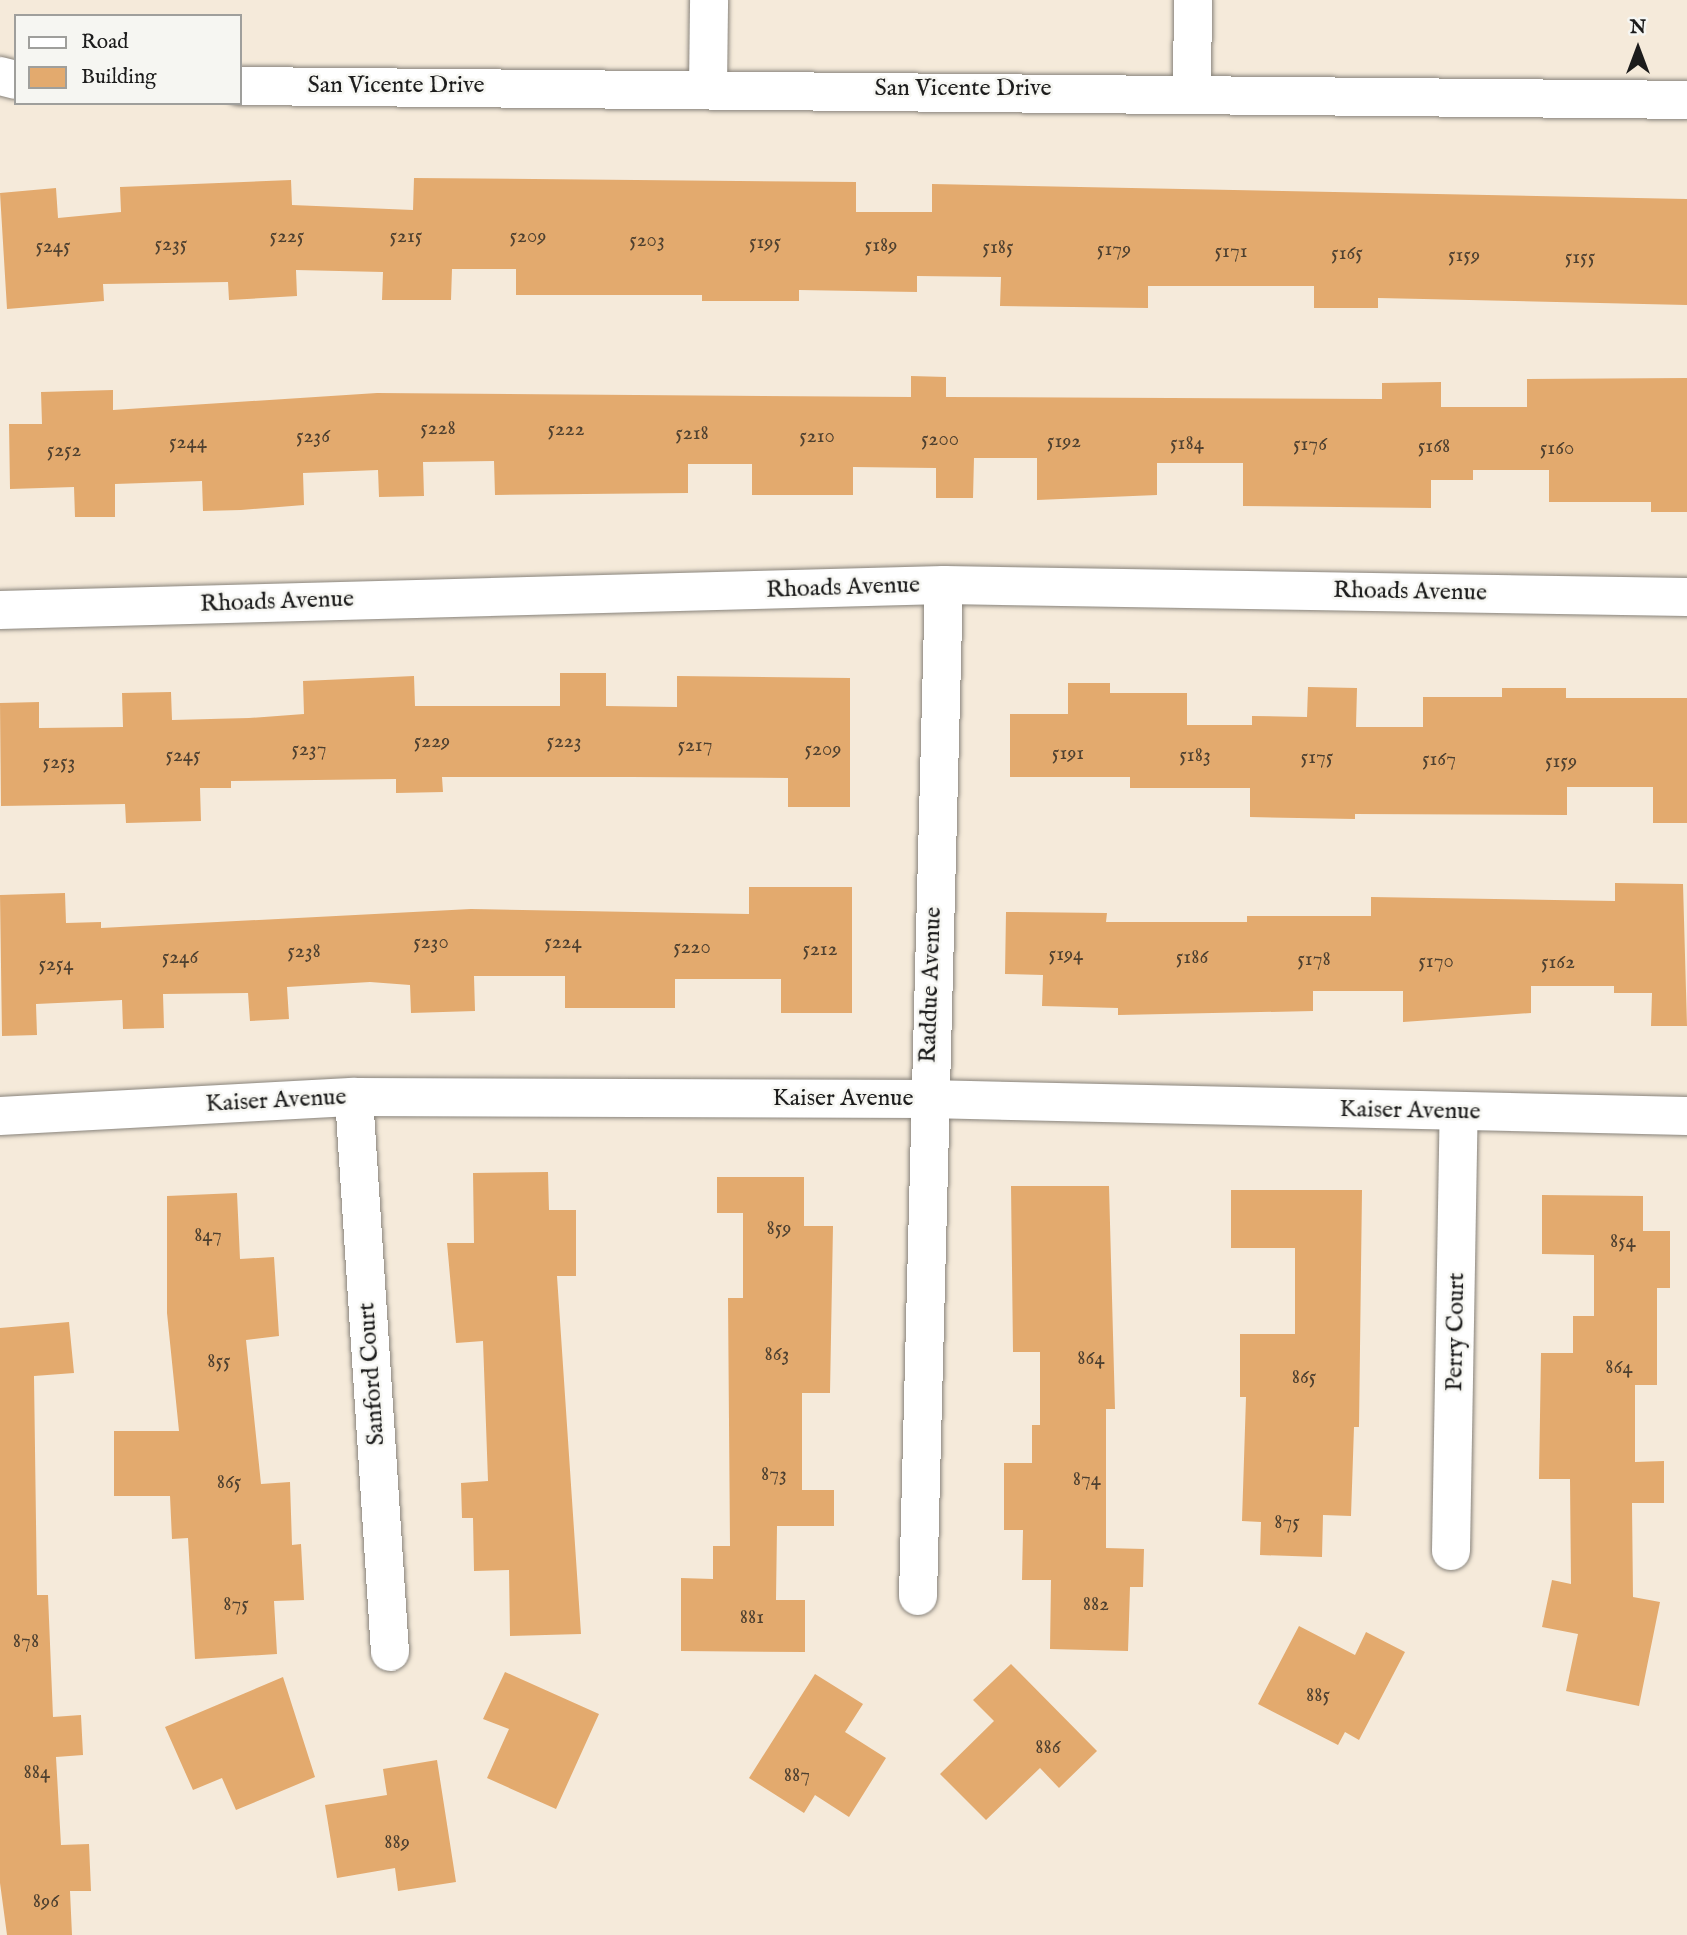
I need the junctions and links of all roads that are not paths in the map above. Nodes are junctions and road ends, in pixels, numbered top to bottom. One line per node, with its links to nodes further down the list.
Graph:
1 (709, 0): 4 (street)
2 (1194, 0): 5 (street)
3 (242, 86): 4 (street, San Vicente Drive)
4 (708, 88): 5 (street, San Vicente Drive)
5 (1192, 91): 6 (street, San Vicente Drive)
6 (1687, 100)
7 (944, 585): 8 (street, Rhoads Avenue); 9 (street, Rhoads Avenue); 11 (street, Raddue Avenue)
8 (1687, 597)
9 (0, 610)
10 (354, 1097): 11 (street, Kaiser Avenue); 13 (street, Kaiser Avenue); 17 (street, Sanford Court)
11 (927, 1099): 12 (street, Kaiser Avenue); 16 (street, Raddue Avenue)
12 (1459, 1113): 14 (street, Kaiser Avenue); 15 (street, Perry Court)
13 (0, 1116)
14 (1687, 1116)
15 (1451, 1551)
16 (918, 1596)
17 (390, 1652)

